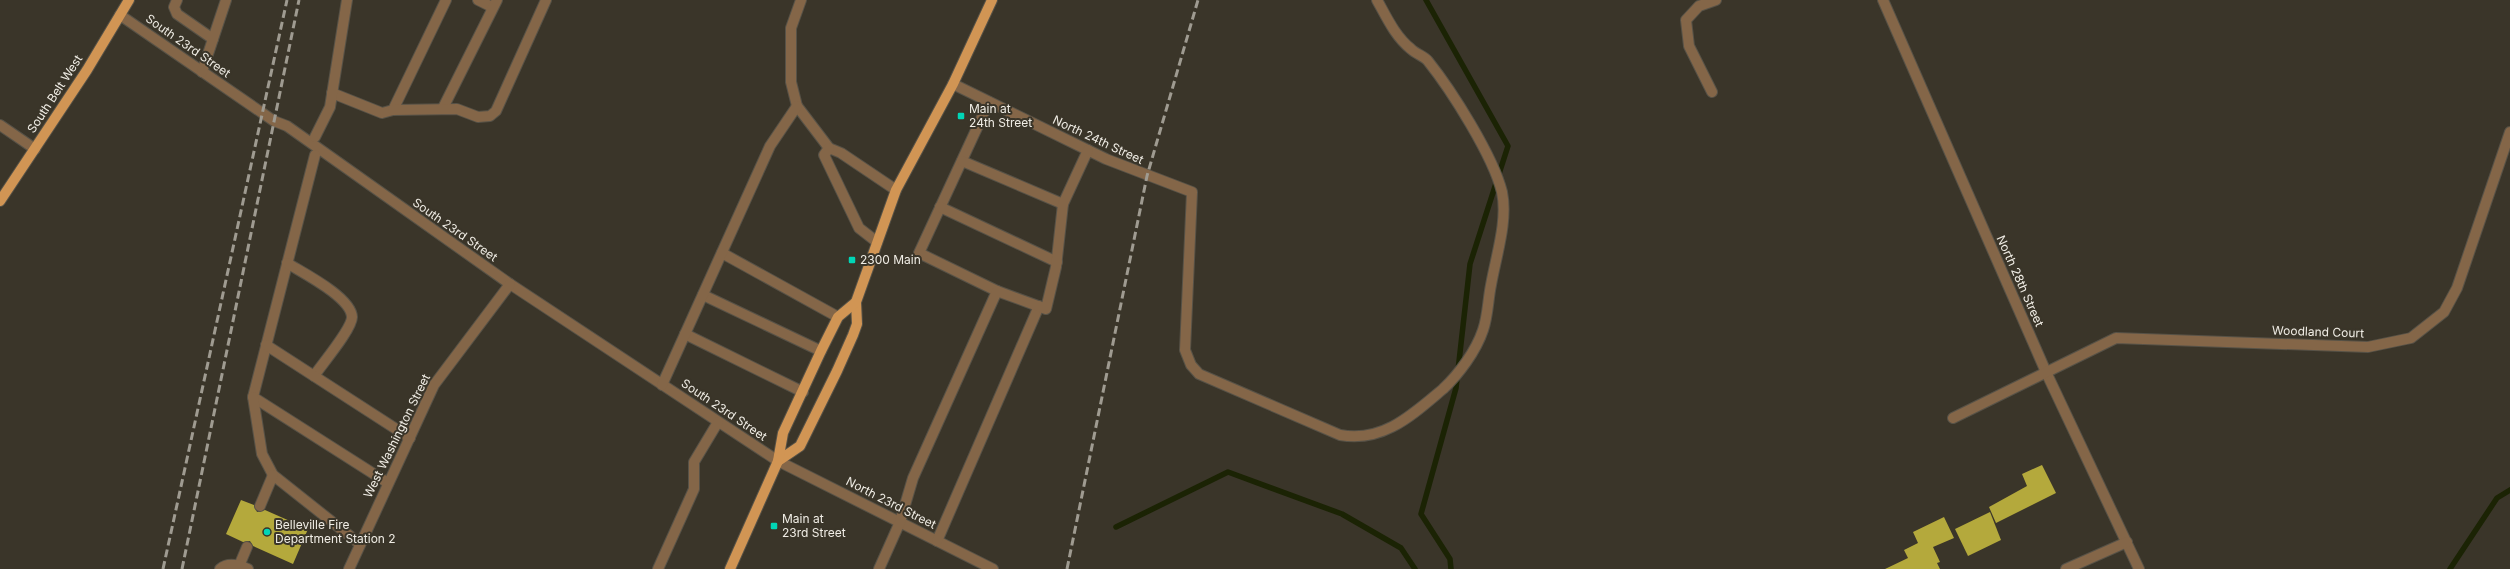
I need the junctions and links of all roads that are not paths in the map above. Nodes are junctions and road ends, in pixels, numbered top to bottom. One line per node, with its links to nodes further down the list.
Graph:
1 (129, 0): 14 (main road, South Belt West)
2 (177, 0): 15 (street)
3 (226, 0): 15 (street)
4 (347, 0): 19 (street)
5 (446, 0): 23 (street)
6 (478, 0): 13 (street)
7 (546, 0): 22 (street)
8 (801, 0): 21 (street)
9 (992, 0): 17 (main road)
10 (1377, 0): 29 (street, North 24th Street)
11 (1716, 0): 18 (street)
12 (1883, 0): 49 (street, North 28th Street)
13 (494, 3): 22 (street)
14 (120, 15): 16 (street, South 23rd Street); 28 (main road, South Belt West)
15 (213, 39): 16 (street)
16 (202, 72): 40 (street, South 23rd Street)
17 (952, 84): 20 (street, North 24th Street); 32 (main road)
18 (1712, 92)
19 (332, 93): 23 (street); 26 (street)
20 (989, 102): 29 (street, North 24th Street); 31 (street)
21 (797, 106): 27 (street); 37 (street)
22 (443, 108): 23 (street)
23 (393, 110)
24 (0, 125): 28 (street)
25 (2510, 132): 49 (street, Woodland Court)
26 (315, 137)
27 (828, 148): 32 (street); 36 (street)
28 (35, 149): 33 (main road, South Belt West)
29 (1088, 150): 34 (street)
30 (315, 155): 39 (street)
31 (962, 161): 34 (street); 35 (street)
32 (896, 190): 36 (main road)
33 (0, 201)
34 (1062, 204): 38 (street)
35 (940, 207): 38 (street); 41 (street)
36 (877, 242): 43 (main road)
37 (722, 253): 42 (street); 45 (street)
38 (1057, 262): 44 (street)
39 (287, 263): 47 (street); 50 (street)
40 (510, 284): 51 (street, South 23rd Street); 56 (street, West Washington Street)
41 (997, 291): 44 (street); 61 (street)
42 (703, 296): 46 (street); 48 (street)
43 (856, 302): 45 (main road); 57 (main road)
44 (1039, 306): 62 (street)
45 (838, 317): 48 (main road)
46 (685, 334): 51 (street); 52 (street)
47 (266, 345): 50 (street); 53 (street)
48 (821, 351): 52 (main road)
49 (2046, 372): 54 (street, Woodland Court); 63 (street, North 28th Street)
50 (314, 376): 56 (street)
51 (662, 385): 55 (street, South 23rd Street)
52 (803, 392): 57 (main road)
53 (252, 397): 58 (street); 59 (street)
54 (1953, 418)
55 (718, 422): 57 (street, South 23rd Street); 69 (street)
56 (410, 438): 59 (street, West Washington Street)
57 (778, 461): 61 (street, North 23rd Street); 70 (main road)
58 (273, 475): 60 (street); 64 (street)
59 (388, 483): 64 (street, West Washington Street)
60 (260, 506)
61 (900, 522): 62 (street, North 23rd Street); 71 (street)
62 (938, 541): 72 (street, North 23rd Street)
63 (2127, 542): 73 (street); 74 (street, North 28th Street)
64 (360, 544): 68 (street, West Washington Street)
65 (247, 547): 66 (street)
66 (241, 566): 67 (street)
67 (220, 569)
68 (349, 569)
69 (658, 569)
70 (730, 569)
71 (879, 569)
72 (993, 569)
73 (2066, 569)
74 (2139, 569)

